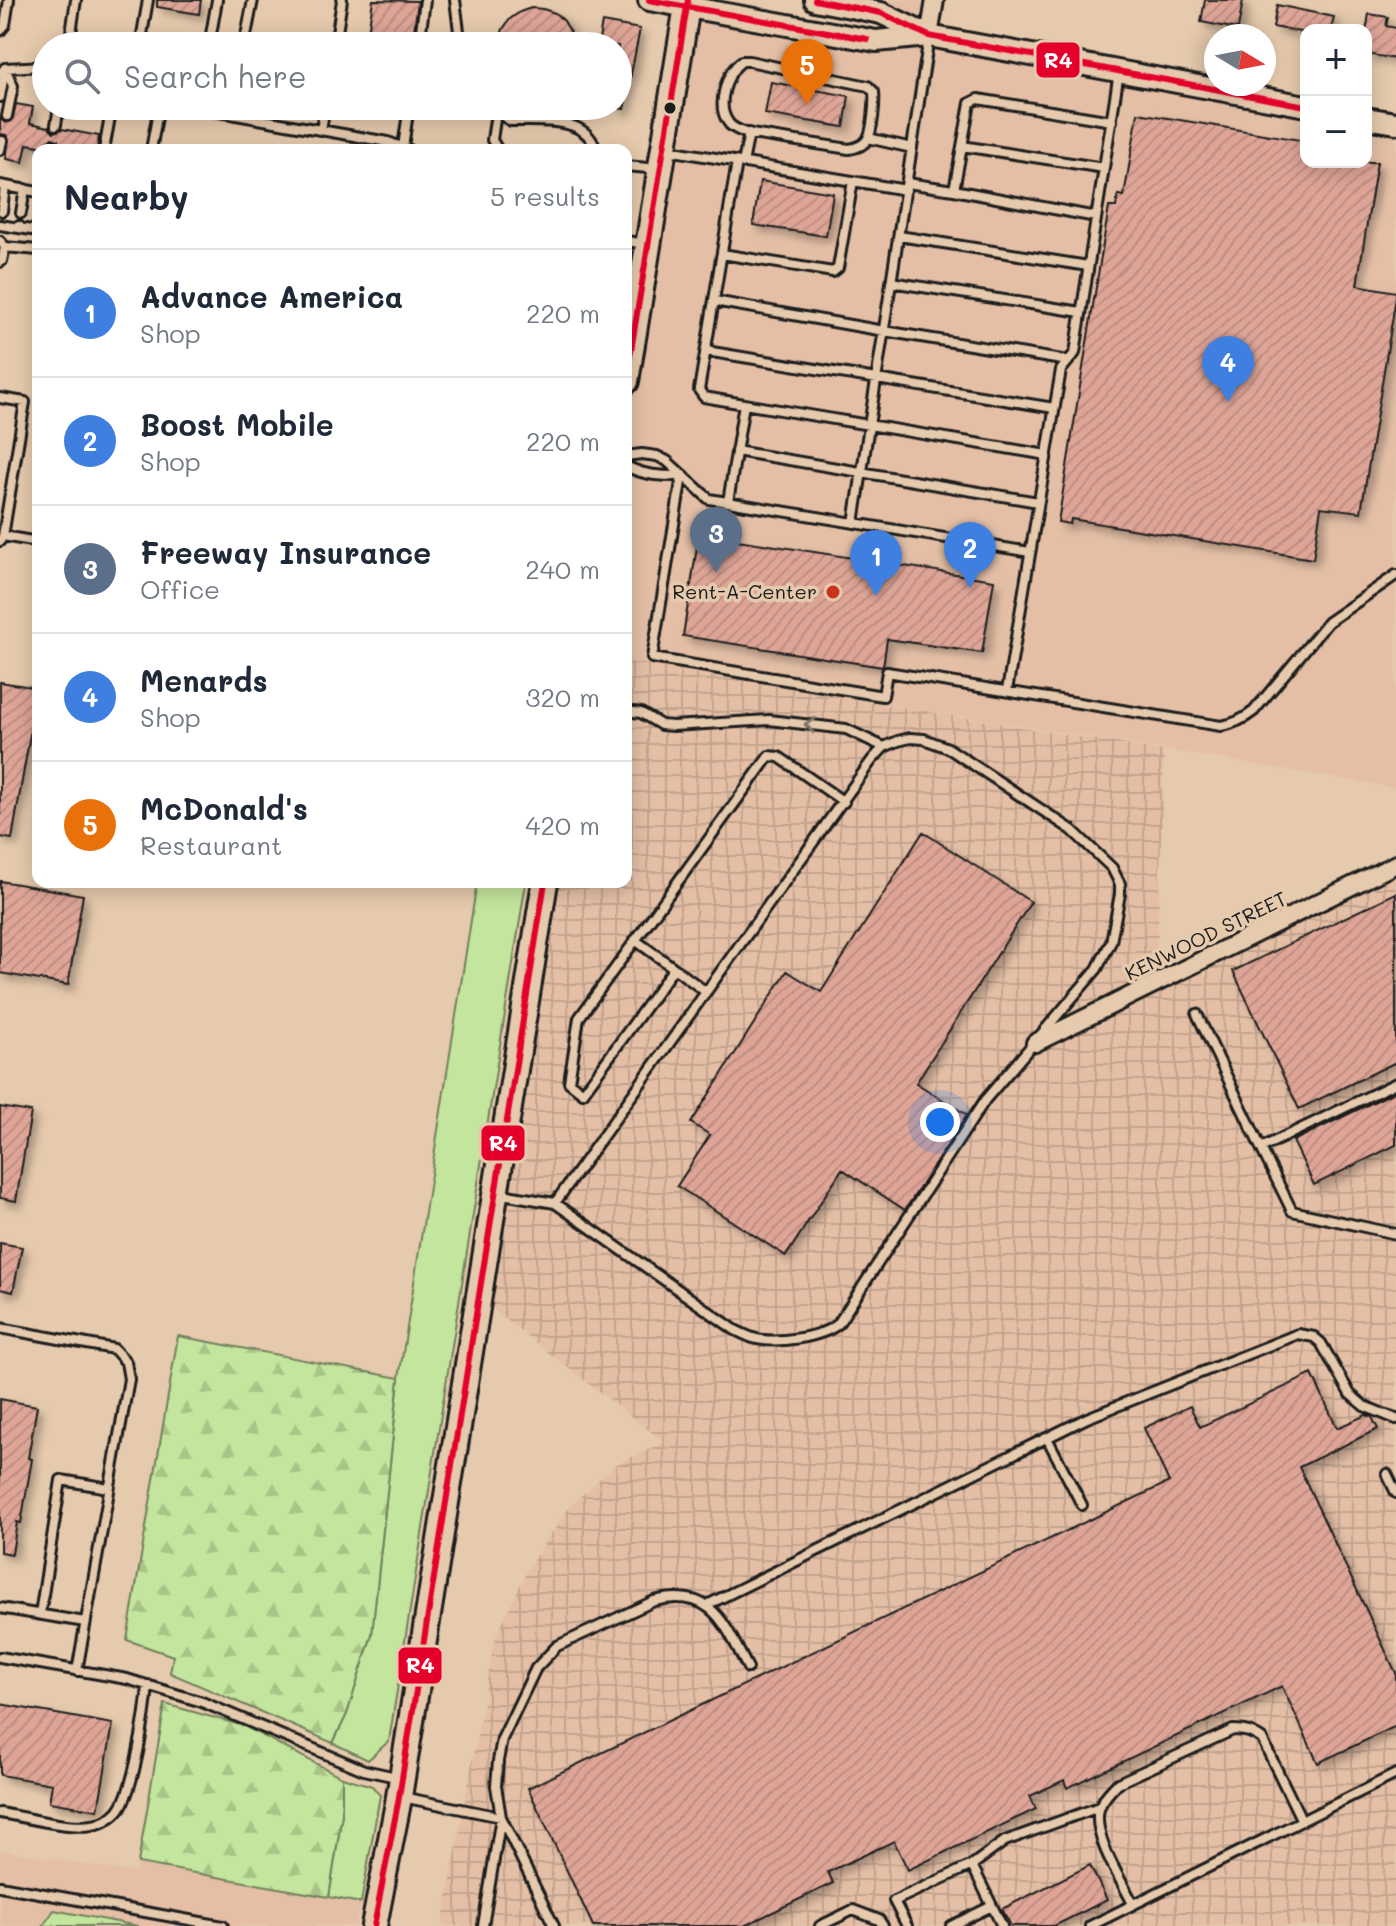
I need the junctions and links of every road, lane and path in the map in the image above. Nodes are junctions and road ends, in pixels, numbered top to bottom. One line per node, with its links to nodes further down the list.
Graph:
1 (9, 0): 14 (lane)
2 (76, 0): 15 (lane)
3 (148, 0): 16 (lane)
4 (217, 0): 17 (lane)
5 (253, 0): 18 (lane)
6 (342, 0): 19 (lane)
7 (425, 0): 20 (lane)
8 (455, 0): 21 (lane)
9 (649, 0): 12 (street)
10 (815, 0): 13 (street)
11 (935, 0): 22 (street)
12 (687, 3): 22 (street); 52 (main road)
13 (850, 3): 22 (street)
14 (0, 31)
15 (71, 32)
16 (142, 32)
17 (211, 32)
18 (247, 32)
19 (337, 32)
20 (421, 32)
21 (459, 32)
22 (929, 36): 25 (street); 51 (lane)
23 (32, 68): 24 (lane)
24 (3, 71): 26 (lane); 28 (lane)
25 (1119, 72): 27 (street); 38 (lane)
26 (0, 97)
27 (1300, 105)
28 (7, 116)
29 (1372, 119): 39 (street)
30 (57, 120): 40 (lane)
31 (109, 120): 44 (lane)
32 (156, 120): 45 (lane)
33 (276, 120): 41 (lane)
34 (323, 120): 41 (lane)
35 (408, 120): 47 (lane)
36 (495, 120): 48 (lane)
37 (509, 120): 49 (lane)
38 (1112, 121): 50 (lane); 55 (lane)
39 (1396, 123)
40 (56, 125)
41 (321, 130): 46 (lane)
42 (749, 133): 43 (lane); 43 (lane); 53 (lane)
43 (868, 138): 51 (lane)
44 (105, 144)
45 (152, 144)
46 (394, 144)
47 (406, 144)
48 (494, 144)
49 (594, 144)
50 (962, 146): 55 (lane); 60 (lane)
51 (912, 148): 58 (lane)
52 (662, 159): 53 (lane); 54 (lane); 68 (main road)
53 (740, 162): 56 (lane); 71 (lane)
54 (632, 165)
55 (1104, 168): 64 (lane)
56 (853, 181): 58 (lane); 71 (lane)
57 (3, 186): 59 (lane); 62 (lane)
58 (906, 186): 60 (lane); 67 (lane)
59 (25, 189): 61 (lane); 63 (lane)
60 (954, 190): 64 (lane)
61 (32, 191)
62 (2, 211)
63 (21, 213)
64 (1096, 217): 73 (lane)
65 (0, 224): 66 (lane)
66 (32, 230)
67 (899, 236): 73 (lane); 74 (lane)
68 (637, 242): 76 (main road)
69 (2, 244): 70 (lane); 72 (lane)
70 (32, 249)
71 (722, 254): 75 (lane)
72 (1, 261)
73 (1088, 266): 77 (lane)
74 (891, 282): 77 (lane); 78 (lane)
75 (714, 301): 78 (lane); 79 (lane)
76 (632, 305)
77 (1081, 312): 80 (lane)
78 (884, 331): 80 (lane); 81 (lane)
79 (706, 351): 81 (lane); 83 (lane)
80 (1068, 361): 84 (lane)
81 (876, 378): 84 (lane); 85 (lane)
82 (0, 398): 95 (lane)
83 (744, 404): 85 (lane); 86 (lane)
84 (1054, 408): 88 (lane)
85 (869, 426): 88 (lane); 90 (lane)
86 (736, 451): 90 (lane); 92 (lane)
87 (632, 455): 91 (lane)
88 (1047, 455): 93 (lane)
89 (632, 470): 91 (lane)
90 (862, 472): 93 (lane); 94 (lane)
91 (682, 476): 92 (lane); 99 (lane)
92 (728, 502): 94 (lane)
93 (1038, 502): 97 (lane)
94 (854, 523): 97 (lane)
95 (2, 539): 96 (lane)
96 (32, 542)
97 (1030, 552): 99 (lane)
98 (1396, 575): 99 (lane)
99 (1007, 691)
100 (632, 712): 101 (lane, one-way to 100)
101 (884, 747): 102 (lane); 109 (lane)
102 (844, 802): 105 (lane); 107 (lane)
103 (1396, 864): 109 (street, KENWOOD STREET)
104 (544, 888): 112 (main road)
105 (635, 940): 106 (lane); 106 (lane)
106 (674, 968): 107 (lane)
107 (706, 992): 113 (lane)
108 (1197, 1014): 111 (lane)
109 (1035, 1043): 113 (lane)
110 (1396, 1083): 111 (lane)
111 (1261, 1148): 114 (lane)
112 (496, 1193): 113 (lane); 131 (main road)
113 (555, 1203)
114 (1396, 1234)
115 (0, 1328): 119 (lane)
116 (1396, 1419): 117 (lane)
117 (1047, 1438): 121 (lane); 122 (lane)
118 (1387, 1474): 120 (lane)
119 (109, 1488): 124 (lane); 125 (lane)
120 (1396, 1493)
121 (1082, 1505)
122 (707, 1605): 127 (lane); 134 (lane)
123 (0, 1608): 124 (lane)
124 (40, 1614): 125 (lane)
125 (85, 1622): 128 (lane)
126 (0, 1657): 128 (lane)
127 (748, 1668)
128 (77, 1671): 129 (lane)
129 (148, 1685): 131 (lane); 133 (lane)
130 (1396, 1774): 135 (lane)
131 (400, 1787): 134 (lane); 142 (main road)
132 (1099, 1807): 135 (lane); 136 (lane); 138 (lane)
133 (0, 1813)
134 (501, 1817): 143 (lane); 144 (lane)
135 (1302, 1821): 138 (lane)
136 (972, 1865): 139 (lane); 147 (lane)
137 (0, 1889): 140 (lane)
138 (1133, 1904): 150 (lane)
139 (992, 1906): 148 (lane); 149 (lane)
140 (213, 1925): 141 (lane)
141 (223, 1926)
142 (374, 1926)
143 (483, 1926)
144 (554, 1926)
145 (820, 1926): 146 (lane)
146 (883, 1926)
147 (907, 1926)
148 (951, 1926)
149 (1002, 1926)
150 (1090, 1926)

